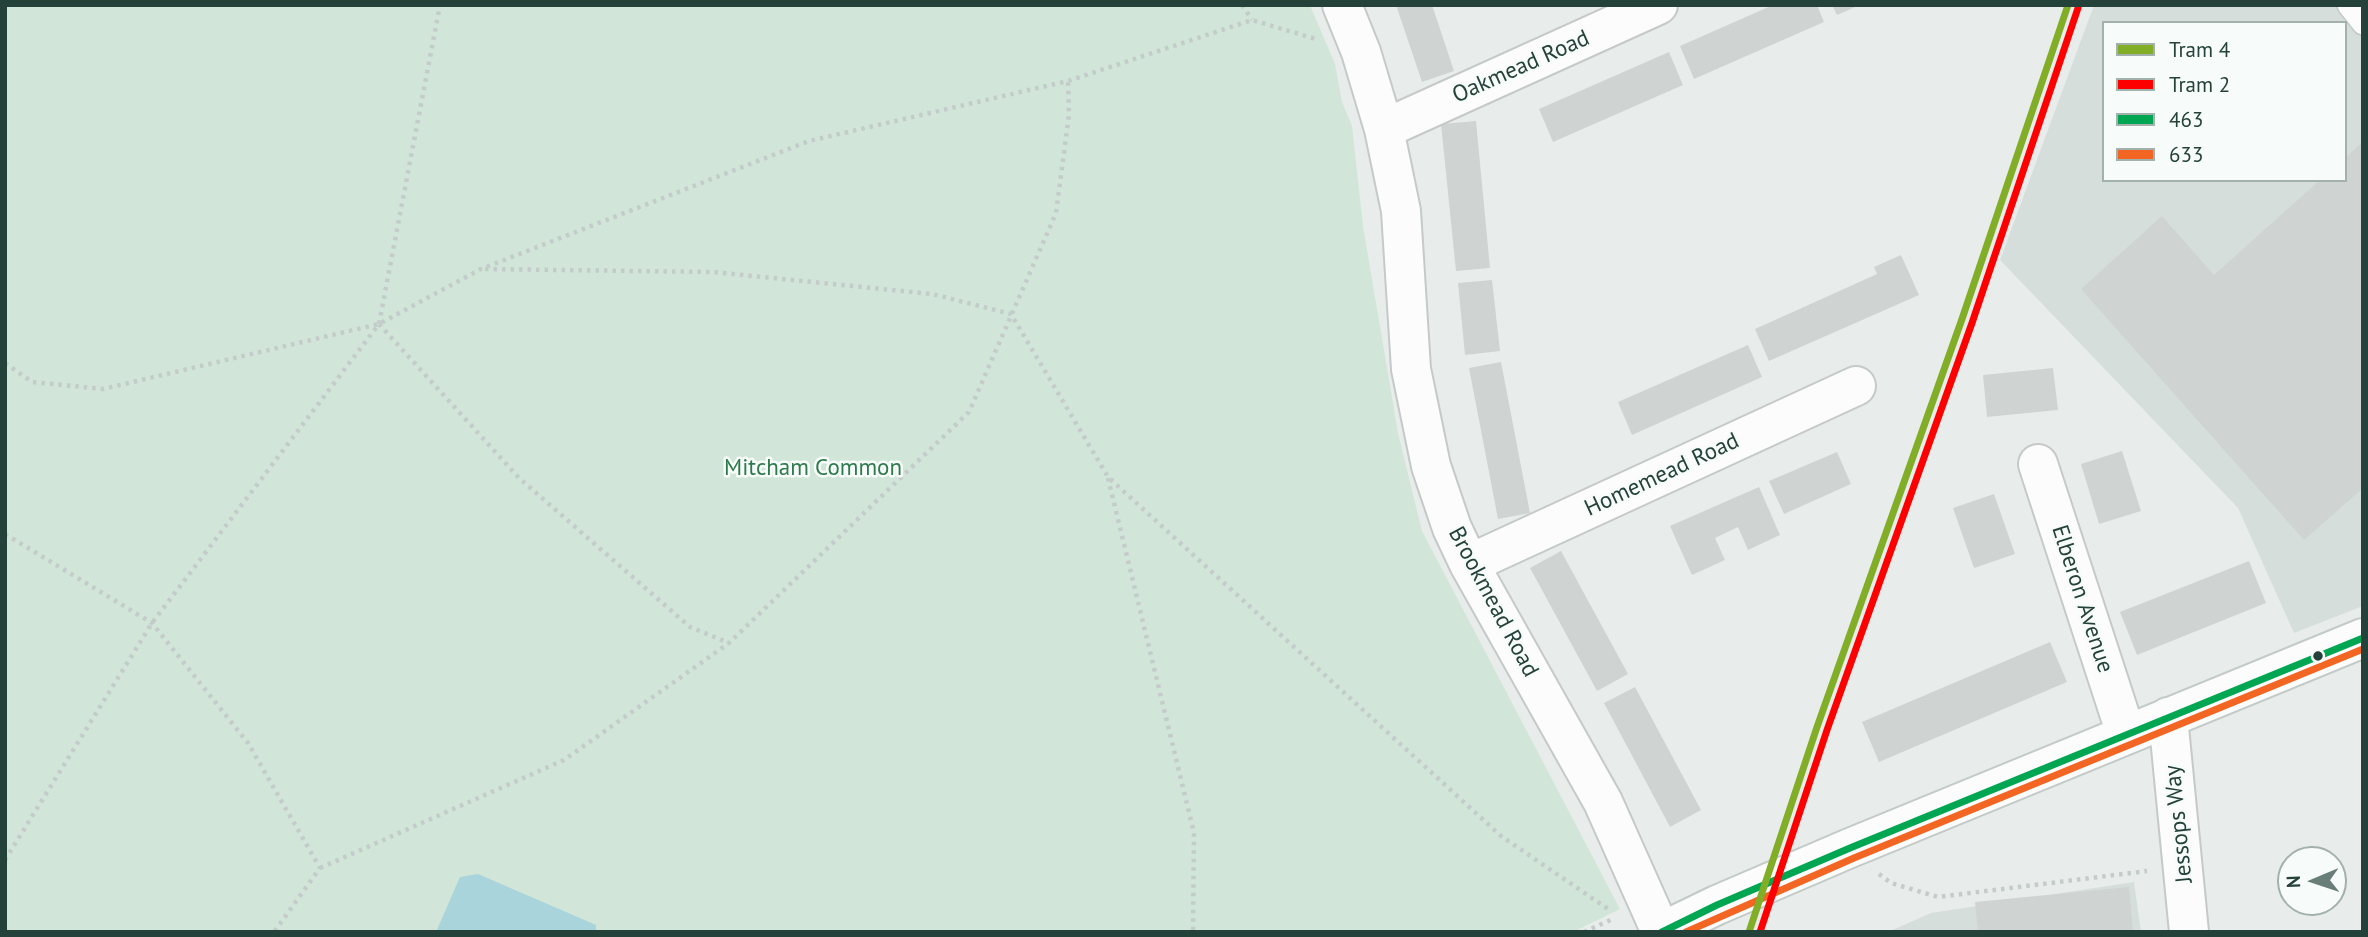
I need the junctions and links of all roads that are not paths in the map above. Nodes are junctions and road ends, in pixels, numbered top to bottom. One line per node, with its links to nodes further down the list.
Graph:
1 (1342, 5): 5 (street, Brookmead Road)
2 (1658, 5): 5 (street, Oakmead Road)
3 (2348, 5): 4 (lane)
4 (2363, 24)
5 (1384, 129): 8 (street, Brookmead Road)
6 (1856, 386): 8 (street, Homemead Road)
7 (2038, 464): 11 (street, Elberon Avenue)
8 (1469, 564): 12 (street, Brookmead Road)
9 (2363, 638): 10 (street)
10 (2168, 717): 11 (street); 13 (street, Jessops Way)
11 (2126, 734): 12 (street)
12 (1661, 932)
13 (2189, 932)

